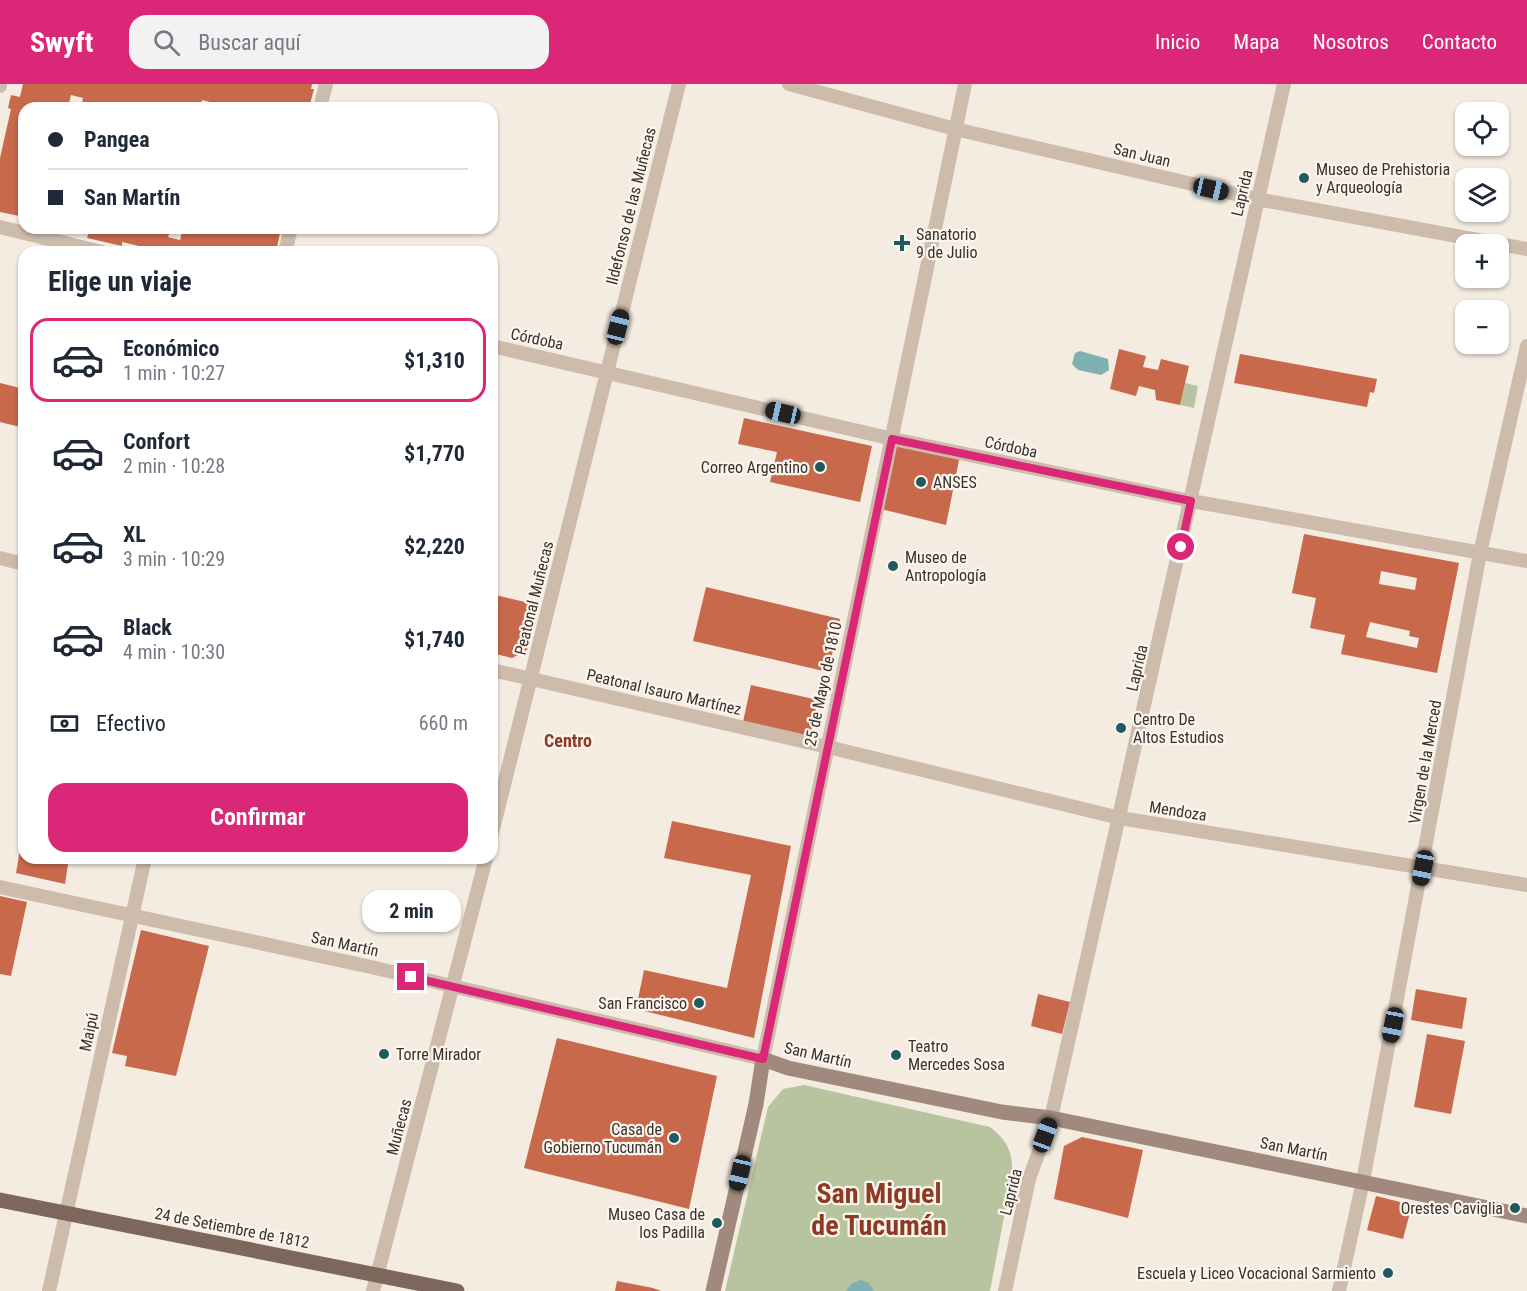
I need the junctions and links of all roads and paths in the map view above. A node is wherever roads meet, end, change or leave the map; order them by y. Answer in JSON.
{"nodes":[{"id":1,"x":326,"y":84,"type":"edge"},
{"id":2,"x":679,"y":84,"type":"edge"},
{"id":3,"x":789,"y":84,"type":"edge"},
{"id":4,"x":965,"y":84,"type":"edge"},
{"id":5,"x":1284,"y":84,"type":"edge"},
{"id":6,"x":322,"y":102,"type":"edge"},
{"id":7,"x":955,"y":129,"type":"junction"},
{"id":8,"x":1257,"y":199,"type":"junction"},
{"id":9,"x":0,"y":227,"type":"edge"},
{"id":10,"x":18,"y":231,"type":"edge"},
{"id":11,"x":29,"y":234,"type":"edge"},
{"id":12,"x":78,"y":246,"type":"edge"},
{"id":13,"x":1527,"y":249,"type":"edge"},
{"id":14,"x":1527,"y":346,"type":"edge"},
{"id":15,"x":498,"y":347,"type":"edge"},
{"id":16,"x":607,"y":371,"type":"junction"},
{"id":17,"x":892,"y":439,"type":"junction"},
{"id":18,"x":1191,"y":501,"type":"junction"},
{"id":19,"x":1480,"y":553,"type":"junction"},
{"id":20,"x":0,"y":558,"type":"edge"},
{"id":21,"x":1527,"y":561,"type":"edge"},
{"id":22,"x":18,"y":562,"type":"edge"},
{"id":23,"x":498,"y":671,"type":"edge"},
{"id":24,"x":531,"y":679,"type":"junction"},
{"id":25,"x":828,"y":747,"type":"junction"},
{"id":26,"x":498,"y":809,"type":"edge"},
{"id":27,"x":1120,"y":818,"type":"junction"},
{"id":28,"x":144,"y":864,"type":"edge"},
{"id":29,"x":484,"y":864,"type":"edge"},
{"id":30,"x":1423,"y":868,"type":"junction"},
{"id":31,"x":1527,"y":885,"type":"edge"},
{"id":32,"x":0,"y":887,"type":"edge"},
{"id":33,"x":131,"y":916,"type":"junction"},
{"id":34,"x":452,"y":988,"type":"junction"},
{"id":35,"x":763,"y":1059,"type":"junction"},
{"id":36,"x":1051,"y":1118,"type":"junction"},
{"id":37,"x":1364,"y":1181,"type":"junction"},
{"id":38,"x":0,"y":1200,"type":"edge"},
{"id":39,"x":67,"y":1214,"type":"junction"},
{"id":40,"x":1527,"y":1216,"type":"edge"},
{"id":41,"x":377,"y":1274,"type":"junction"},
{"id":42,"x":49,"y":1291,"type":"edge"},
{"id":43,"x":373,"y":1291,"type":"edge"},
{"id":44,"x":457,"y":1291,"type":"edge"},
{"id":45,"x":713,"y":1291,"type":"edge"},
{"id":46,"x":1005,"y":1291,"type":"edge"},
{"id":47,"x":1340,"y":1291,"type":"edge"}],
"edges":[{"from":1,"to":6,"type":"street"},
{"from":2,"to":16,"type":"street","name":"Ildefonso de las Muñecas"},
{"from":3,"to":7,"type":"street","name":"San Juan"},
{"from":4,"to":7,"type":"street","name":"25 de Mayo de 1810"},
{"from":5,"to":8,"type":"street","name":"Laprida"},
{"from":7,"to":8,"type":"street","name":"San Juan"},
{"from":7,"to":17,"type":"street","name":"25 de Mayo de 1810"},
{"from":8,"to":13,"type":"street","name":"San Juan"},
{"from":8,"to":18,"type":"street","name":"Laprida"},
{"from":9,"to":10,"type":"street"},
{"from":11,"to":12,"type":"street"},
{"from":14,"to":19,"type":"street","name":"Virgen de la Merced"},
{"from":15,"to":16,"type":"street","name":"Córdoba"},
{"from":16,"to":17,"type":"street","name":"Córdoba"},
{"from":16,"to":24,"type":"street","name":"Peatonal Muñecas"},
{"from":17,"to":18,"type":"street","name":"Córdoba"},
{"from":17,"to":25,"type":"street","name":"25 de Mayo de 1810"},
{"from":18,"to":19,"type":"street","name":"Córdoba"},
{"from":18,"to":27,"type":"street","name":"Laprida"},
{"from":19,"to":21,"type":"street","name":"Córdoba"},
{"from":19,"to":30,"type":"street","name":"Virgen de la Merced"},
{"from":20,"to":22,"type":"street"},
{"from":23,"to":24,"type":"street","name":"Peatonal Isauro Martínez"},
{"from":24,"to":25,"type":"street","name":"Peatonal Isauro Martínez"},
{"from":24,"to":26,"type":"street","name":"Peatonal Muñecas"},
{"from":25,"to":27,"type":"street","name":"Mendoza"},
{"from":25,"to":35,"type":"street","name":"25 de Mayo de 1810"},
{"from":27,"to":30,"type":"street","name":"Mendoza"},
{"from":27,"to":36,"type":"street","name":"Laprida"},
{"from":28,"to":33,"type":"street","name":"Maipú"},
{"from":29,"to":34,"type":"street"},
{"from":30,"to":31,"type":"street","name":"Mendoza"},
{"from":30,"to":37,"type":"street","name":"Virgen de la Merced"},
{"from":32,"to":33,"type":"street","name":"San Martín"},
{"from":33,"to":34,"type":"street","name":"San Martín"},
{"from":33,"to":39,"type":"street","name":"Maipú"},
{"from":34,"to":35,"type":"street","name":"San Martín"},
{"from":34,"to":41,"type":"street","name":"Muñecas"},
{"from":35,"to":36,"type":"main road","name":"San Martín"},
{"from":35,"to":45,"type":"main road","name":"25 de Mayo de 1810"},
{"from":36,"to":37,"type":"main road","name":"San Martín"},
{"from":36,"to":46,"type":"street","name":"Laprida"},
{"from":37,"to":40,"type":"main road","name":"San Martín"},
{"from":37,"to":47,"type":"street","name":"Virgen de la Merced"},
{"from":38,"to":39,"type":"main road","name":"24 de Setiembre de 1812"},
{"from":39,"to":41,"type":"main road","name":"24 de Setiembre de 1812"},
{"from":39,"to":42,"type":"street","name":"Maipú"},
{"from":41,"to":43,"type":"street","name":"Muñecas"},
{"from":41,"to":44,"type":"main road","name":"24 de Setiembre de 1812"}]}
